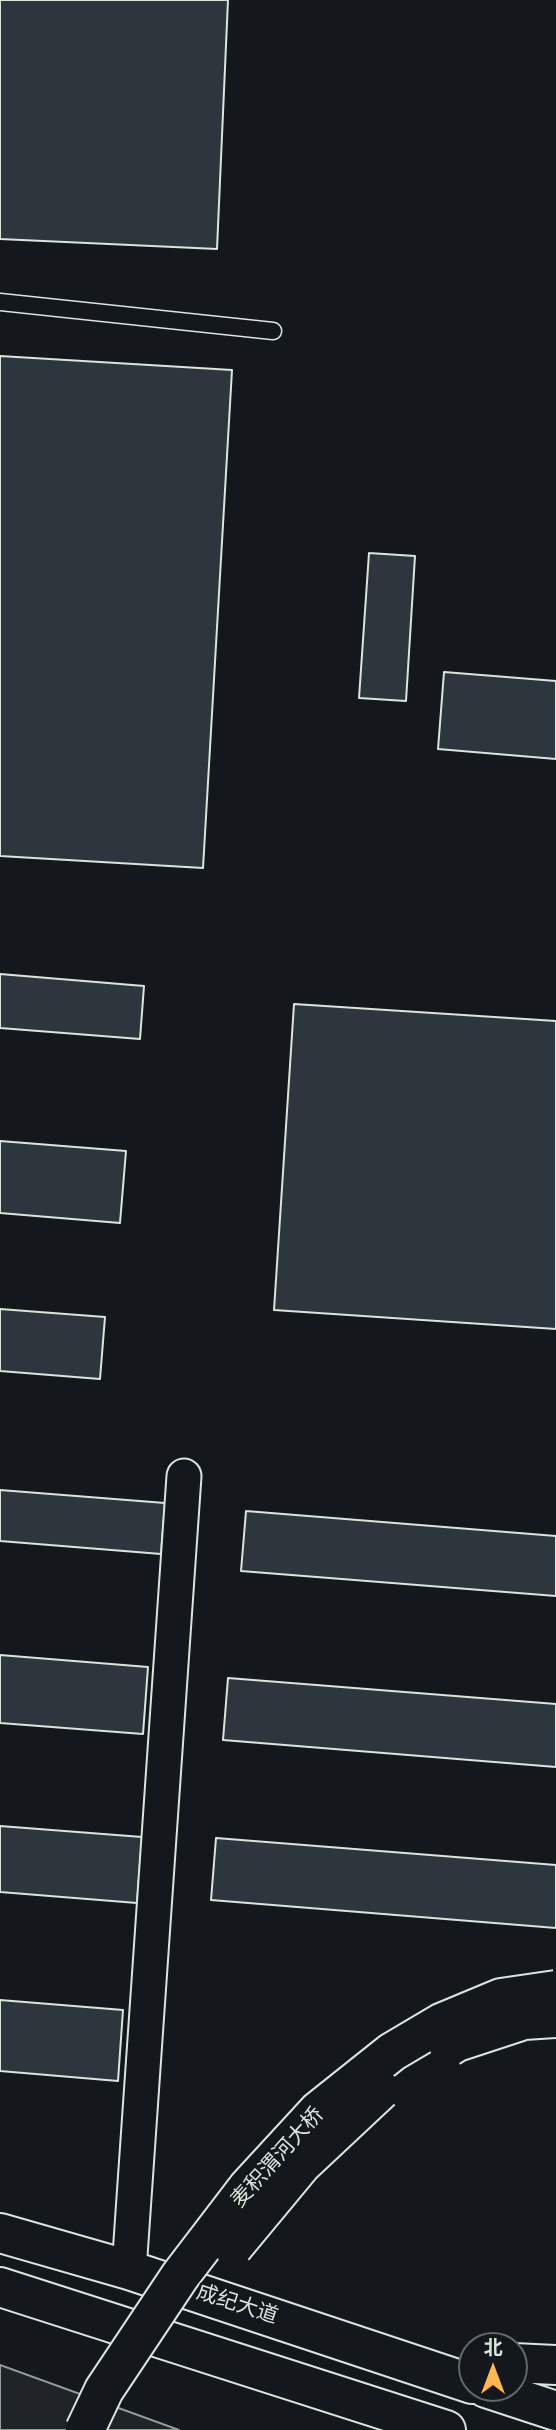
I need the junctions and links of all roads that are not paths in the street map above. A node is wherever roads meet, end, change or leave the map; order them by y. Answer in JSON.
{"nodes":[{"id":1,"x":0,"y":302,"type":"edge"},
{"id":2,"x":273,"y":331,"type":"dead end"},
{"id":3,"x":184,"y":1476,"type":"dead end"},
{"id":4,"x":556,"y":1990,"type":"edge"},
{"id":5,"x":556,"y":2018,"type":"edge"},
{"id":6,"x":0,"y":2233,"type":"edge"},
{"id":7,"x":129,"y":2270,"type":"junction"},
{"id":8,"x":0,"y":2287,"type":"edge"},
{"id":9,"x":355,"y":2345,"type":"junction"},
{"id":10,"x":458,"y":2356,"type":"edge"},
{"id":11,"x":528,"y":2364,"type":"edge"},
{"id":12,"x":556,"y":2365,"type":"edge"},
{"id":13,"x":458,"y":2379,"type":"edge"},
{"id":14,"x":528,"y":2402,"type":"edge"},
{"id":15,"x":556,"y":2411,"type":"edge"},
{"id":16,"x":85,"y":2430,"type":"edge"},
{"id":17,"x":113,"y":2430,"type":"edge"},
{"id":18,"x":446,"y":2430,"type":"edge"}],
"edges":[{"from":1,"to":2,"type":"lane"},
{"from":3,"to":7,"type":"street"},
{"from":4,"to":16,"type":"main road","name":"麦积渭河大桥","bridge":true},
{"from":5,"to":17,"type":"main road","name":"麦积渭河大桥","bridge":true},
{"from":6,"to":7,"type":"main road","name":"成纪大道"},
{"from":7,"to":9,"type":"main road","name":"成纪大道"},
{"from":8,"to":18,"type":"main road"},
{"from":9,"to":10,"type":"main road"},
{"from":9,"to":13,"type":"main road","name":"成纪大道"},
{"from":11,"to":12,"type":"main road"},
{"from":14,"to":15,"type":"main road"}]}
